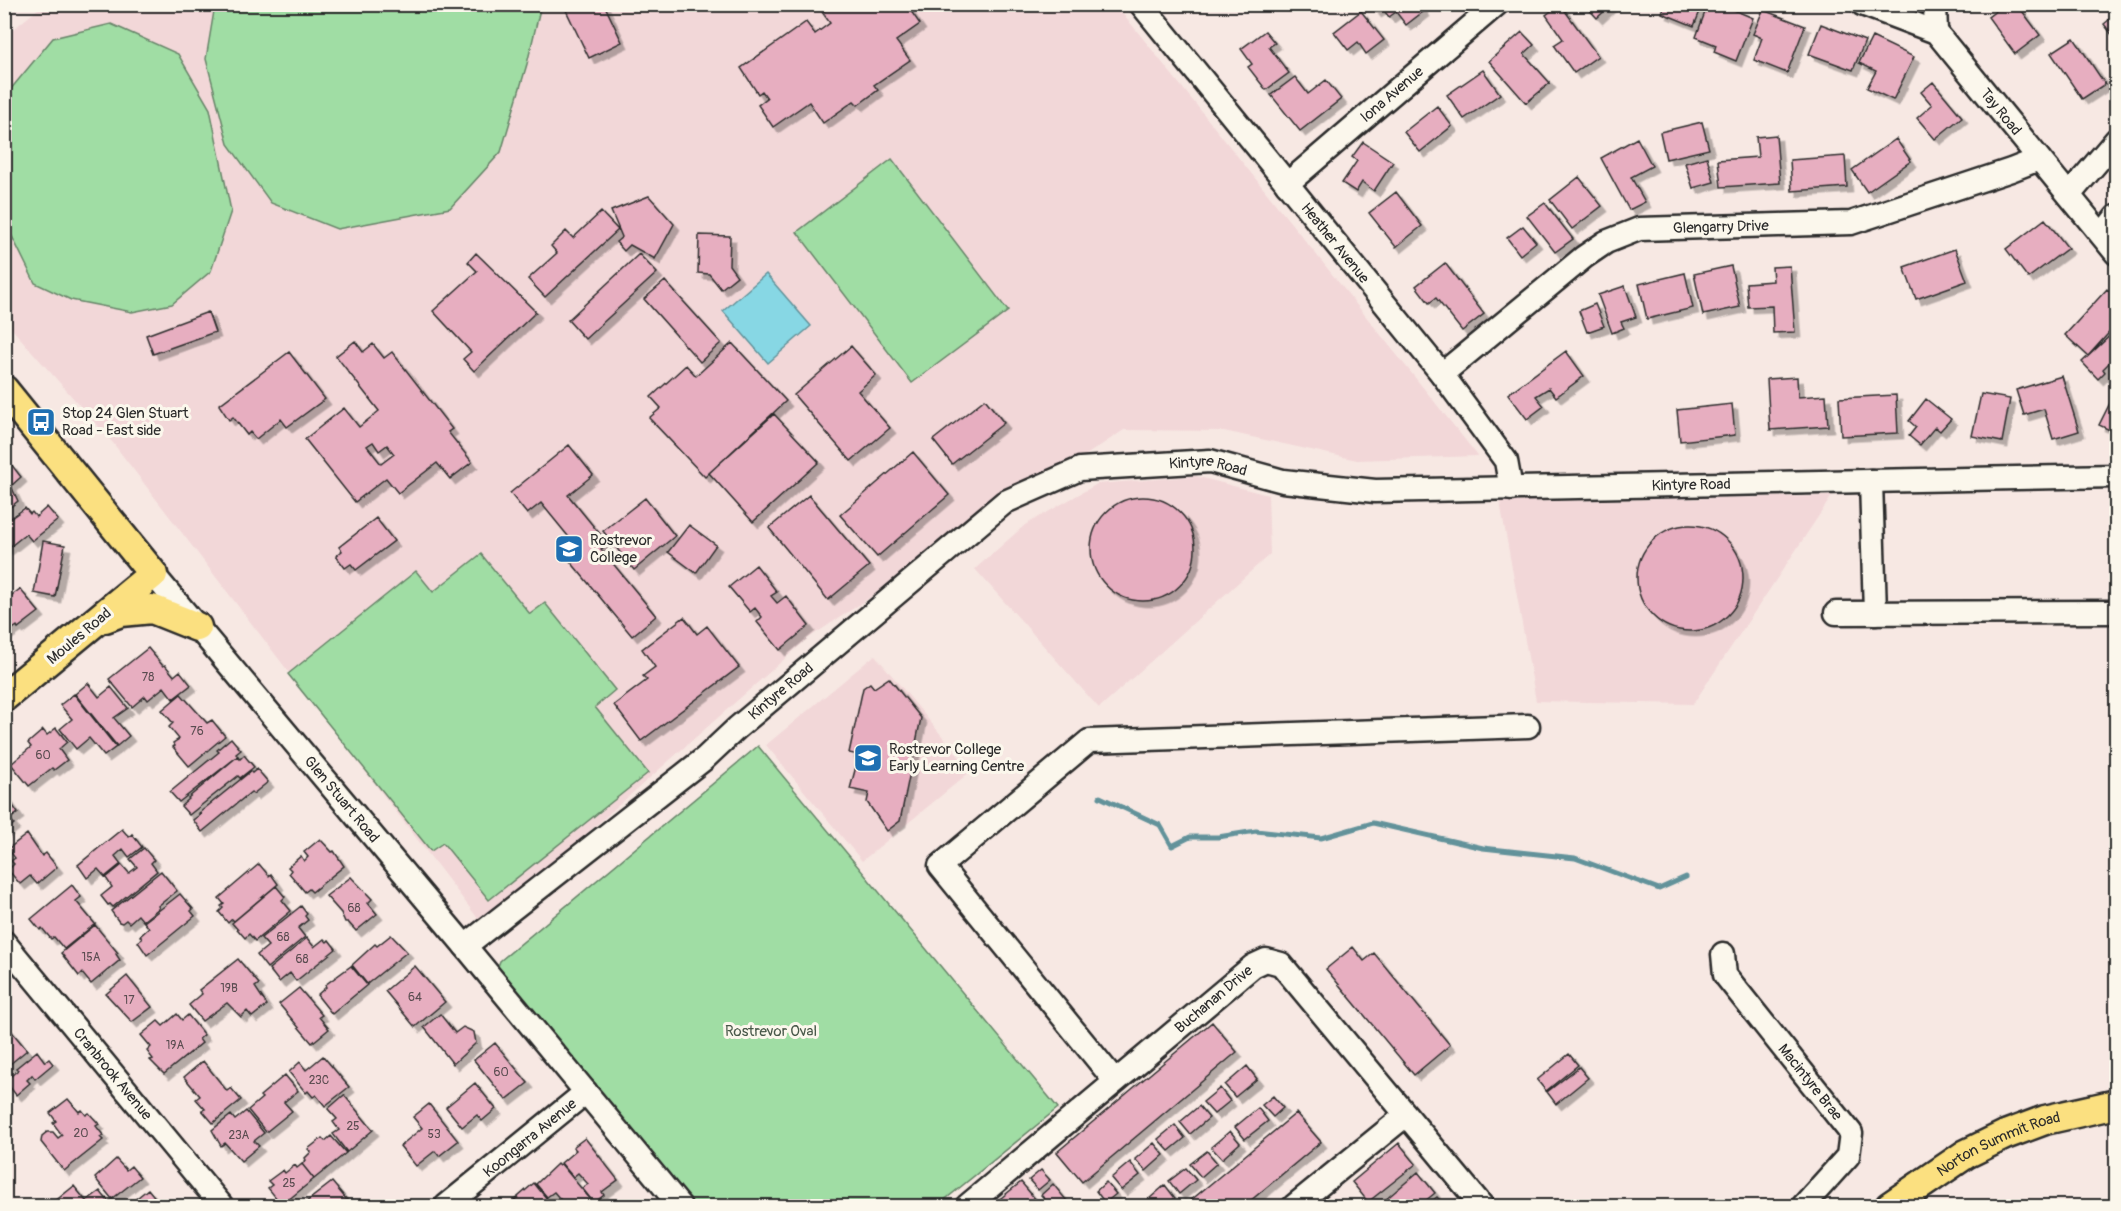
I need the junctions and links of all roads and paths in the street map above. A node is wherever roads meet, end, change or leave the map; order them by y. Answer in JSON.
{"nodes":[{"id":1,"x":1141,"y":4,"type":"edge"},
{"id":2,"x":1497,"y":4,"type":"edge"},
{"id":3,"x":1862,"y":4,"type":"edge"},
{"id":4,"x":1935,"y":4,"type":"edge"},
{"id":5,"x":1936,"y":32,"type":"junction"},
{"id":6,"x":2116,"y":140,"type":"edge"},
{"id":7,"x":2039,"y":159,"type":"junction"},
{"id":8,"x":1287,"y":184,"type":"junction"},
{"id":9,"x":2069,"y":195,"type":"junction"},
{"id":10,"x":2116,"y":217,"type":"edge"},
{"id":11,"x":2102,"y":235,"type":"junction"},
{"id":12,"x":2116,"y":253,"type":"edge"},
{"id":13,"x":1442,"y":374,"type":"junction"},
{"id":14,"x":4,"y":390,"type":"edge"},
{"id":15,"x":2116,"y":476,"type":"edge"},
{"id":16,"x":1871,"y":481,"type":"junction"},
{"id":17,"x":1511,"y":489,"type":"junction"},
{"id":18,"x":153,"y":574,"type":"junction"},
{"id":19,"x":2116,"y":612,"type":"edge"},
{"id":20,"x":1836,"y":613,"type":"dead end"},
{"id":21,"x":1875,"y":613,"type":"junction"},
{"id":22,"x":97,"y":621,"type":"junction"},
{"id":23,"x":197,"y":627,"type":"junction"},
{"id":24,"x":4,"y":697,"type":"edge"},
{"id":25,"x":1528,"y":726,"type":"dead end"},
{"id":26,"x":4,"y":942,"type":"edge"},
{"id":27,"x":465,"y":946,"type":"junction"},
{"id":28,"x":1723,"y":954,"type":"dead end"},
{"id":29,"x":1115,"y":1081,"type":"junction"},
{"id":30,"x":586,"y":1092,"type":"junction"},
{"id":31,"x":2116,"y":1104,"type":"edge"},
{"id":32,"x":1406,"y":1115,"type":"junction"},
{"id":33,"x":222,"y":1206,"type":"edge"},
{"id":34,"x":446,"y":1206,"type":"edge"},
{"id":35,"x":680,"y":1206,"type":"edge"},
{"id":36,"x":967,"y":1206,"type":"edge"},
{"id":37,"x":1294,"y":1206,"type":"edge"},
{"id":38,"x":1482,"y":1206,"type":"edge"},
{"id":39,"x":1803,"y":1206,"type":"edge"},
{"id":40,"x":1890,"y":1206,"type":"edge"}],
"edges":[{"from":1,"to":8,"type":"street","name":"Heather Avenue"},
{"from":2,"to":8,"type":"street","name":"Iona Avenue"},
{"from":3,"to":5,"type":"street"},
{"from":4,"to":5,"type":"street"},
{"from":5,"to":7,"type":"street","name":"Tay Road"},
{"from":6,"to":9,"type":"street"},
{"from":7,"to":9,"type":"street","name":"Tay Road"},
{"from":7,"to":13,"type":"street","name":"Glengarry Drive"},
{"from":8,"to":13,"type":"street","name":"Heather Avenue"},
{"from":9,"to":11,"type":"street","name":"Tay Road"},
{"from":10,"to":11,"type":"street"},
{"from":11,"to":12,"type":"street","name":"Tay Road"},
{"from":13,"to":17,"type":"street","name":"Heather Avenue"},
{"from":14,"to":18,"type":"main road","name":"Glen Stuart Road"},
{"from":15,"to":16,"type":"street","name":"Kintyre Road"},
{"from":16,"to":17,"type":"street","name":"Kintyre Road"},
{"from":16,"to":21,"type":"street"},
{"from":17,"to":27,"type":"street","name":"Kintyre Road"},
{"from":18,"to":22,"type":"main road","name":"Moules Road"},
{"from":18,"to":23,"type":"street","name":"Glen Stuart Road"},
{"from":19,"to":21,"type":"street"},
{"from":20,"to":21,"type":"street"},
{"from":22,"to":23,"type":"main road"},
{"from":22,"to":24,"type":"main road","name":"Moules Road"},
{"from":23,"to":27,"type":"street","name":"Glen Stuart Road"},
{"from":25,"to":29,"type":"street"},
{"from":26,"to":33,"type":"street","name":"Cranbrook Avenue"},
{"from":27,"to":30,"type":"street","name":"Glen Stuart Road"},
{"from":28,"to":39,"type":"street","name":"Macintyre Brae"},
{"from":29,"to":32,"type":"street","name":"Buchanan Drive"},
{"from":29,"to":36,"type":"street","name":"Buchanan Drive"},
{"from":30,"to":34,"type":"street","name":"Koongarra Avenue"},
{"from":30,"to":35,"type":"street","name":"Glen Stuart Road"},
{"from":31,"to":40,"type":"main road","name":"Norton Summit Road"},
{"from":32,"to":37,"type":"street"},
{"from":32,"to":38,"type":"street","name":"Buchanan Drive"}]}
